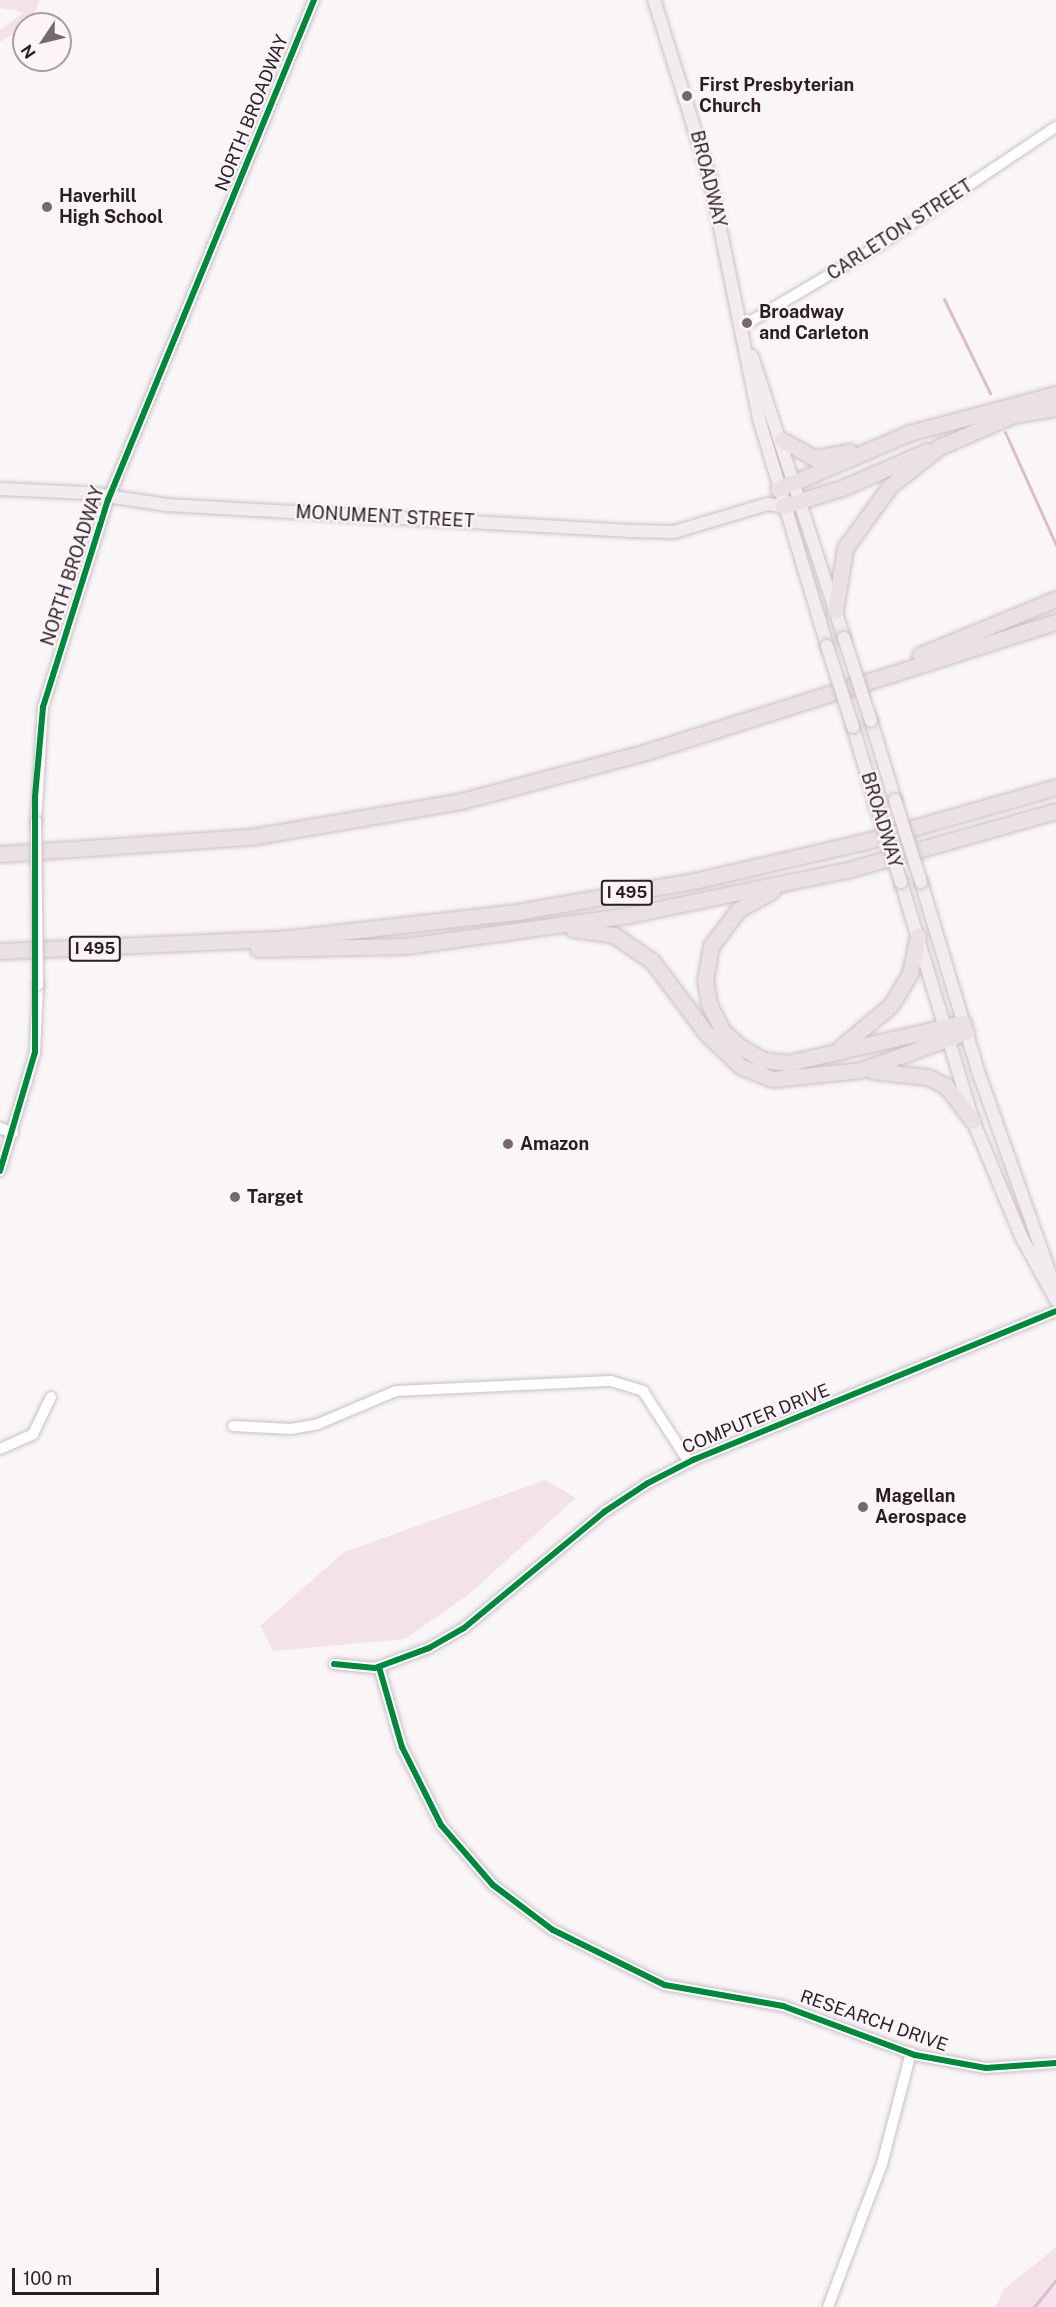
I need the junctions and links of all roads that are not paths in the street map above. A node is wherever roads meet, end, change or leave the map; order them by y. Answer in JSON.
{"nodes":[{"id":1,"x":314,"y":0,"type":"edge"},
{"id":2,"x":654,"y":0,"type":"edge"},
{"id":3,"x":1056,"y":127,"type":"edge"},
{"id":4,"x":741,"y":327,"type":"junction"},
{"id":5,"x":1056,"y":394,"type":"edge"},
{"id":6,"x":1056,"y":408,"type":"edge"},
{"id":7,"x":782,"y":440,"type":"junction"},
{"id":8,"x":939,"y":447,"type":"junction"},
{"id":9,"x":864,"y":450,"type":"junction"},
{"id":10,"x":795,"y":485,"type":"junction"},
{"id":11,"x":0,"y":489,"type":"edge"},
{"id":12,"x":778,"y":489,"type":"junction"},
{"id":13,"x":108,"y":500,"type":"junction"},
{"id":14,"x":799,"y":500,"type":"junction"},
{"id":15,"x":775,"y":505,"type":"junction"},
{"id":16,"x":1056,"y":599,"type":"edge"},
{"id":17,"x":835,"y":611,"type":"junction"},
{"id":18,"x":1056,"y":622,"type":"edge"},
{"id":19,"x":847,"y":687,"type":"junction"},
{"id":20,"x":1056,"y":787,"type":"edge"},
{"id":21,"x":1056,"y":811,"type":"edge"},
{"id":22,"x":0,"y":854,"type":"edge"},
{"id":23,"x":785,"y":885,"type":"junction"},
{"id":24,"x":558,"y":927,"type":"junction"},
{"id":25,"x":918,"y":936,"type":"junction"},
{"id":26,"x":189,"y":945,"type":"junction"},
{"id":27,"x":0,"y":951,"type":"edge"},
{"id":28,"x":965,"y":1027,"type":"junction"},
{"id":29,"x":946,"y":1034,"type":"junction"},
{"id":30,"x":830,"y":1055,"type":"junction"},
{"id":31,"x":861,"y":1070,"type":"junction"},
{"id":32,"x":973,"y":1121,"type":"junction"},
{"id":33,"x":0,"y":1128,"type":"edge"},
{"id":34,"x":13,"y":1133,"type":"junction"},
{"id":35,"x":0,"y":1172,"type":"edge"},
{"id":36,"x":1056,"y":1291,"type":"edge"},
{"id":37,"x":1056,"y":1299,"type":"edge"},
{"id":38,"x":1056,"y":1311,"type":"edge"},
{"id":39,"x":51,"y":1397,"type":"dead end"},
{"id":40,"x":233,"y":1426,"type":"dead end"},
{"id":41,"x":0,"y":1449,"type":"edge"},
{"id":42,"x":689,"y":1462,"type":"junction"},
{"id":43,"x":334,"y":1664,"type":"dead end"},
{"id":44,"x":379,"y":1667,"type":"junction"},
{"id":45,"x":911,"y":2053,"type":"junction"},
{"id":46,"x":1056,"y":2063,"type":"edge"},
{"id":47,"x":828,"y":2307,"type":"edge"}],
"edges":[{"from":1,"to":13,"type":"street","name":"NORTH BROADWAY"},
{"from":2,"to":4,"type":"main road","name":"BROADWAY"},
{"from":3,"to":4,"type":"street","name":"CARLETON STREET"},
{"from":4,"to":7,"type":"main road","name":"BROADWAY"},
{"from":4,"to":12,"type":"main road","name":"BROADWAY"},
{"from":5,"to":9,"type":"highway"},
{"from":6,"to":8,"type":"highway"},
{"from":7,"to":9,"type":"highway"},
{"from":7,"to":10,"type":"main road","name":"BROADWAY"},
{"from":8,"to":14,"type":"highway"},
{"from":8,"to":17,"type":"highway"},
{"from":9,"to":10,"type":"highway"},
{"from":10,"to":12,"type":"highway"},
{"from":10,"to":14,"type":"main road","name":"BROADWAY"},
{"from":11,"to":13,"type":"main road","name":"MONUMENT STREET"},
{"from":12,"to":15,"type":"main road","name":"BROADWAY"},
{"from":13,"to":15,"type":"main road","name":"MONUMENT STREET"},
{"from":13,"to":34,"type":"street","name":"NORTH BROADWAY","bridge":true},
{"from":14,"to":15,"type":"highway"},
{"from":14,"to":17,"type":"main road","name":"BROADWAY"},
{"from":15,"to":25,"type":"main road","name":"BROADWAY","bridge":true},
{"from":16,"to":19,"type":"highway"},
{"from":17,"to":28,"type":"main road","name":"BROADWAY","bridge":true},
{"from":18,"to":19,"type":"highway"},
{"from":19,"to":22,"type":"highway"},
{"from":20,"to":26,"type":"highway","number":"I 495"},
{"from":21,"to":23,"type":"highway"},
{"from":23,"to":24,"type":"highway"},
{"from":23,"to":30,"type":"highway"},
{"from":24,"to":26,"type":"highway"},
{"from":24,"to":31,"type":"highway"},
{"from":25,"to":29,"type":"main road","name":"BROADWAY"},
{"from":25,"to":30,"type":"highway"},
{"from":26,"to":27,"type":"highway","number":"I 495"},
{"from":28,"to":29,"type":"highway"},
{"from":28,"to":36,"type":"main road","name":"BROADWAY"},
{"from":29,"to":30,"type":"highway"},
{"from":29,"to":31,"type":"highway"},
{"from":29,"to":32,"type":"main road","name":"BROADWAY"},
{"from":31,"to":32,"type":"highway"},
{"from":32,"to":37,"type":"main road","name":"BROADWAY"},
{"from":33,"to":34,"type":"street"},
{"from":34,"to":35,"type":"street","name":"NORTH BROADWAY"},
{"from":38,"to":42,"type":"street","name":"COMPUTER DRIVE"},
{"from":39,"to":41,"type":"street"},
{"from":40,"to":42,"type":"street","name":"COMPUTER DRIVE"},
{"from":42,"to":44,"type":"street","name":"COMPUTER DRIVE"},
{"from":43,"to":44,"type":"street","name":"COMPUTER DRIVE"},
{"from":44,"to":45,"type":"street","name":"RESEARCH DRIVE"},
{"from":45,"to":46,"type":"street","name":"RESEARCH DRIVE"},
{"from":45,"to":47,"type":"street"}]}
